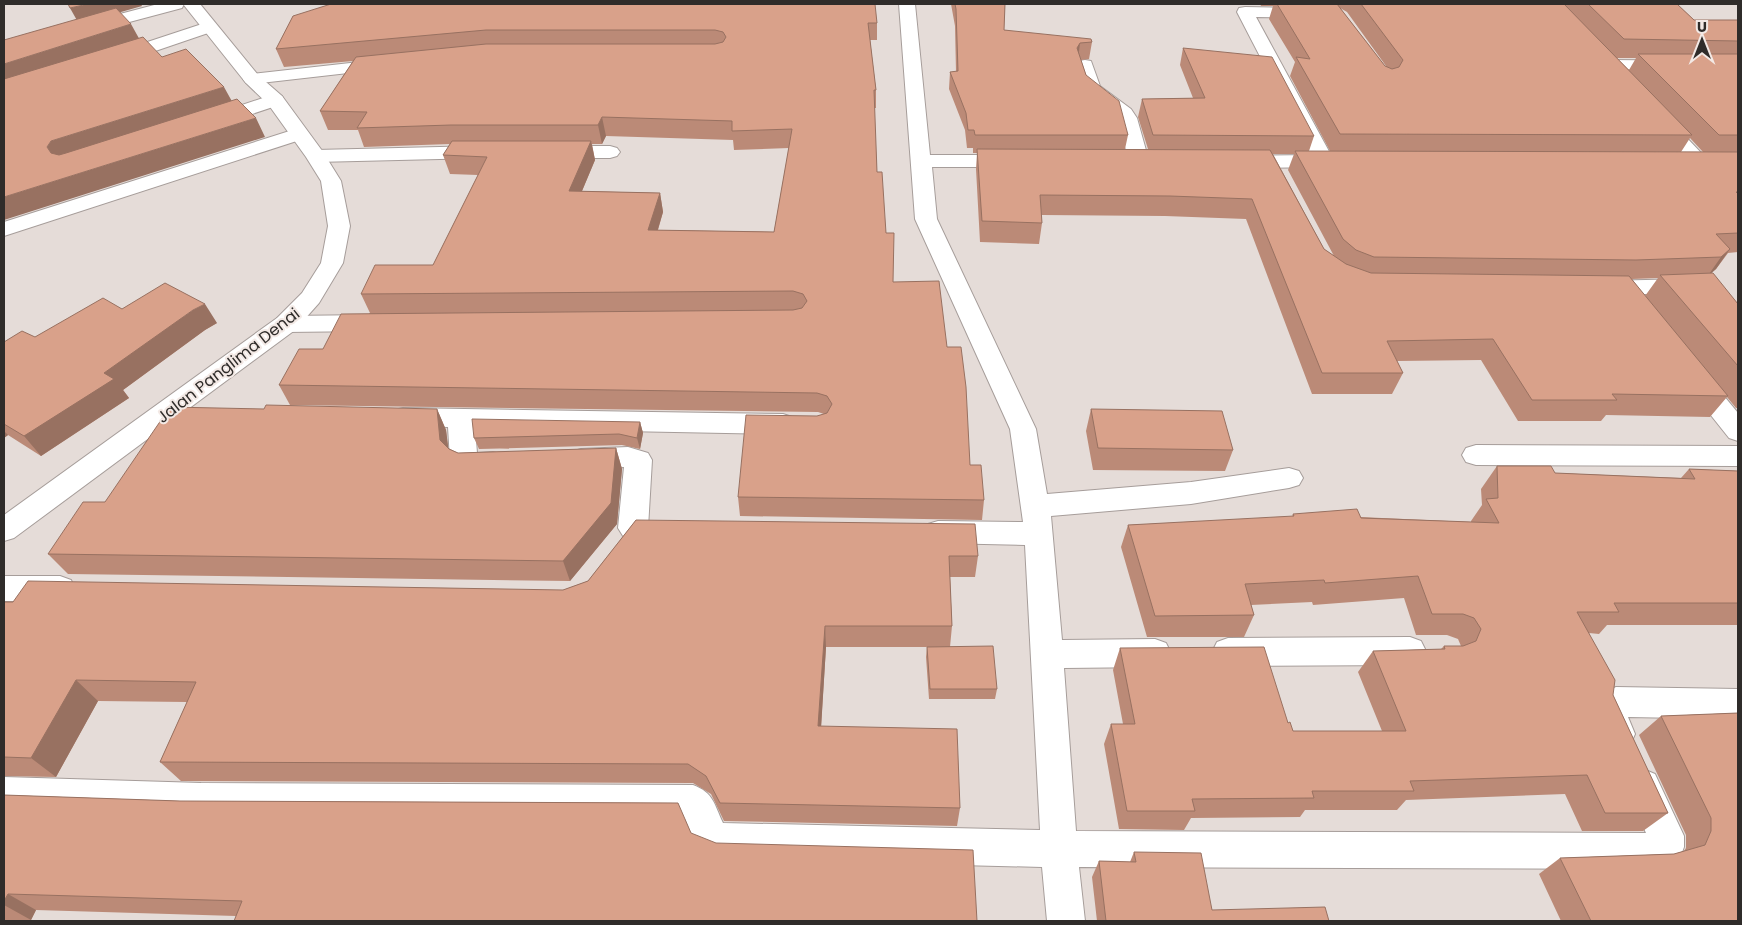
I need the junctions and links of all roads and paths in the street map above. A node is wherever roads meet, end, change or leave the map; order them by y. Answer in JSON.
{"nodes":[{"id":1,"x":176,"y":4,"type":"edge"},
{"id":2,"x":190,"y":4,"type":"edge"},
{"id":3,"x":907,"y":4,"type":"edge"},
{"id":4,"x":1243,"y":8,"type":"edge"},
{"id":5,"x":1328,"y":14,"type":"edge"},
{"id":6,"x":208,"y":27,"type":"junction"},
{"id":7,"x":71,"y":32,"type":"edge"},
{"id":8,"x":1594,"y":51,"type":"edge"},
{"id":9,"x":403,"y":62,"type":"edge"},
{"id":10,"x":99,"y":64,"type":"edge"},
{"id":11,"x":1086,"y":65,"type":"dead end"},
{"id":12,"x":1608,"y":65,"type":"junction"},
{"id":13,"x":1738,"y":66,"type":"edge"},
{"id":14,"x":252,"y":79,"type":"junction"},
{"id":15,"x":1627,"y":86,"type":"edge"},
{"id":16,"x":276,"y":100,"type":"junction"},
{"id":17,"x":1647,"y":107,"type":"edge"},
{"id":18,"x":194,"y":127,"type":"edge"},
{"id":19,"x":299,"y":134,"type":"junction"},
{"id":20,"x":499,"y":152,"type":"edge"},
{"id":21,"x":534,"y":152,"type":"edge"},
{"id":22,"x":610,"y":152,"type":"dead end"},
{"id":23,"x":316,"y":156,"type":"junction"},
{"id":24,"x":920,"y":161,"type":"junction"},
{"id":25,"x":1030,"y":161,"type":"edge"},
{"id":26,"x":1138,"y":161,"type":"edge"},
{"id":27,"x":1225,"y":162,"type":"edge"},
{"id":28,"x":1669,"y":162,"type":"edge"},
{"id":29,"x":4,"y":229,"type":"edge"},
{"id":30,"x":1710,"y":285,"type":"edge"},
{"id":31,"x":1584,"y":288,"type":"edge"},
{"id":32,"x":1623,"y":288,"type":"junction"},
{"id":33,"x":1641,"y":311,"type":"edge"},
{"id":34,"x":395,"y":323,"type":"edge"},
{"id":35,"x":286,"y":324,"type":"junction"},
{"id":36,"x":1684,"y":363,"type":"edge"},
{"id":37,"x":174,"y":407,"type":"junction"},
{"id":38,"x":211,"y":411,"type":"edge"},
{"id":39,"x":383,"y":417,"type":"edge"},
{"id":40,"x":461,"y":418,"type":"junction"},
{"id":41,"x":808,"y":424,"type":"edge"},
{"id":42,"x":1738,"y":431,"type":"edge"},
{"id":43,"x":1476,"y":455,"type":"dead end"},
{"id":44,"x":1738,"y":456,"type":"edge"},
{"id":45,"x":554,"y":460,"type":"edge"},
{"id":46,"x":514,"y":461,"type":"edge"},
{"id":47,"x":1289,"y":478,"type":"dead end"},
{"id":48,"x":1036,"y":506,"type":"junction"},
{"id":49,"x":633,"y":528,"type":"junction"},
{"id":50,"x":663,"y":528,"type":"edge"},
{"id":51,"x":4,"y":530,"type":"edge"},
{"id":52,"x":910,"y":532,"type":"edge"},
{"id":53,"x":1039,"y":534,"type":"junction"},
{"id":54,"x":615,"y":552,"type":"edge"},
{"id":55,"x":4,"y":588,"type":"edge"},
{"id":56,"x":83,"y":589,"type":"edge"},
{"id":57,"x":1436,"y":651,"type":"edge"},
{"id":58,"x":1046,"y":654,"type":"junction"},
{"id":59,"x":1738,"y":704,"type":"edge"},
{"id":60,"x":4,"y":794,"type":"edge"},
{"id":61,"x":1059,"y":849,"type":"junction"},
{"id":62,"x":1066,"y":921,"type":"edge"}],
"edges":[{"from":1,"to":7,"type":"street"},
{"from":2,"to":6,"type":"street","name":"Jalan Panglima Denai"},
{"from":3,"to":24,"type":"street"},
{"from":4,"to":5,"type":"street"},
{"from":4,"to":27,"type":"street"},
{"from":6,"to":10,"type":"street"},
{"from":6,"to":14,"type":"street","name":"Jalan Panglima Denai"},
{"from":8,"to":12,"type":"street"},
{"from":9,"to":14,"type":"street"},
{"from":11,"to":26,"type":"street"},
{"from":12,"to":13,"type":"street"},
{"from":12,"to":15,"type":"street"},
{"from":14,"to":16,"type":"street","name":"Jalan Panglima Denai"},
{"from":16,"to":18,"type":"street"},
{"from":16,"to":19,"type":"street","name":"Jalan Panglima Denai"},
{"from":17,"to":28,"type":"street"},
{"from":19,"to":23,"type":"street","name":"Jalan Panglima Denai"},
{"from":19,"to":29,"type":"street"},
{"from":20,"to":23,"type":"street"},
{"from":21,"to":22,"type":"street"},
{"from":23,"to":35,"type":"street","name":"Jalan Panglima Denai"},
{"from":24,"to":25,"type":"street"},
{"from":24,"to":48,"type":"street"},
{"from":30,"to":32,"type":"street"},
{"from":31,"to":32,"type":"street"},
{"from":32,"to":33,"type":"street"},
{"from":34,"to":35,"type":"street"},
{"from":35,"to":37,"type":"street","name":"Jalan Panglima Denai"},
{"from":36,"to":42,"type":"street"},
{"from":37,"to":38,"type":"street"},
{"from":37,"to":51,"type":"street","name":"Jalan Panglima Denai"},
{"from":39,"to":40,"type":"street"},
{"from":40,"to":41,"type":"street"},
{"from":40,"to":46,"type":"street"},
{"from":43,"to":44,"type":"street"},
{"from":45,"to":49,"type":"street"},
{"from":47,"to":48,"type":"street"},
{"from":48,"to":53,"type":"street"},
{"from":49,"to":50,"type":"street"},
{"from":49,"to":54,"type":"street"},
{"from":52,"to":53,"type":"street"},
{"from":53,"to":58,"type":"street"},
{"from":55,"to":56,"type":"street"},
{"from":57,"to":58,"type":"street"},
{"from":58,"to":61,"type":"street"},
{"from":59,"to":61,"type":"street"},
{"from":60,"to":61,"type":"street"},
{"from":61,"to":62,"type":"street"}]}
